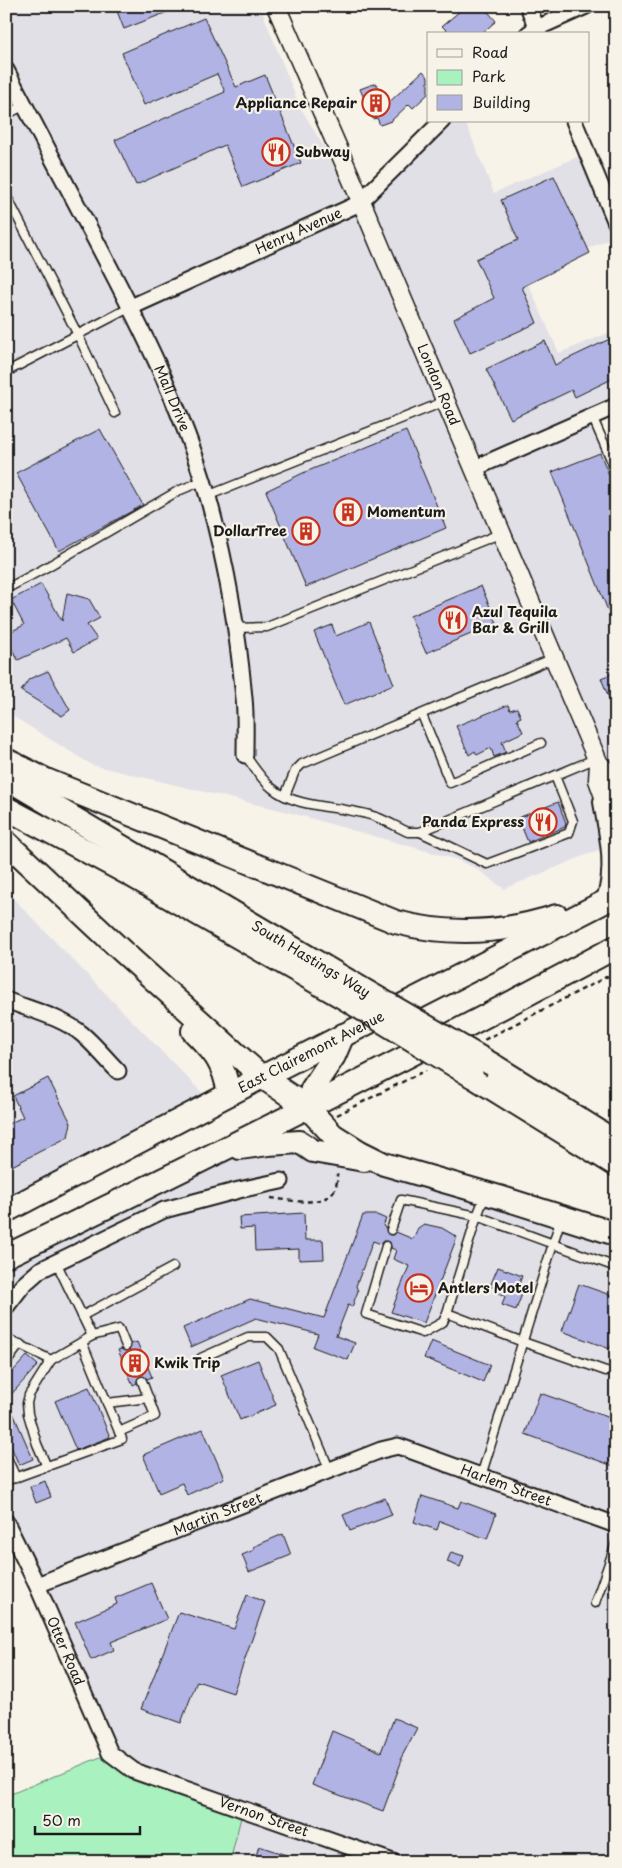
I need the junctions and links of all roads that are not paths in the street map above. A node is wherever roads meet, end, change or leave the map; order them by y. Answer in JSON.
{"nodes":[{"id":1,"x":276,"y":6,"type":"edge"},
{"id":2,"x":528,"y":6,"type":"edge"},
{"id":3,"x":586,"y":6,"type":"edge"},
{"id":4,"x":535,"y":32,"type":"edge"},
{"id":5,"x":6,"y":70,"type":"edge"},
{"id":6,"x":25,"y":106,"type":"junction"},
{"id":7,"x":6,"y":115,"type":"edge"},
{"id":8,"x":441,"y":122,"type":"edge"},
{"id":9,"x":574,"y":122,"type":"edge"},
{"id":10,"x":6,"y":195,"type":"edge"},
{"id":11,"x":361,"y":201,"type":"junction"},
{"id":12,"x":616,"y":223,"type":"edge"},
{"id":13,"x":131,"y":307,"type":"junction"},
{"id":14,"x":78,"y":335,"type":"junction"},
{"id":15,"x":6,"y":372,"type":"edge"},
{"id":16,"x":446,"y":401,"type":"junction"},
{"id":17,"x":616,"y":406,"type":"edge"},
{"id":18,"x":115,"y":413,"type":"dead end"},
{"id":19,"x":592,"y":416,"type":"junction"},
{"id":20,"x":474,"y":468,"type":"junction"},
{"id":21,"x":616,"y":471,"type":"edge"},
{"id":22,"x":202,"y":482,"type":"junction"},
{"id":23,"x":207,"y":496,"type":"junction"},
{"id":24,"x":502,"y":533,"type":"junction"},
{"id":25,"x":7,"y":585,"type":"edge"},
{"id":26,"x":236,"y":628,"type":"junction"},
{"id":27,"x":554,"y":658,"type":"junction"},
{"id":28,"x":422,"y":715,"type":"junction"},
{"id":29,"x":541,"y":743,"type":"dead end"},
{"id":30,"x":245,"y":755,"type":"joint"},
{"id":31,"x":6,"y":760,"type":"edge"},
{"id":32,"x":598,"y":761,"type":"junction"},
{"id":33,"x":555,"y":776,"type":"junction"},
{"id":34,"x":6,"y":778,"type":"edge"},
{"id":35,"x":616,"y":779,"type":"edge"},
{"id":36,"x":285,"y":796,"type":"junction"},
{"id":37,"x":605,"y":802,"type":"junction"},
{"id":38,"x":6,"y":808,"type":"edge"},
{"id":39,"x":616,"y":827,"type":"edge"},
{"id":40,"x":420,"y":832,"type":"junction"},
{"id":41,"x":6,"y":842,"type":"edge"},
{"id":42,"x":612,"y":898,"type":"edge"},
{"id":43,"x":616,"y":947,"type":"edge"},
{"id":44,"x":121,"y":950,"type":"junction"},
{"id":45,"x":353,"y":994,"type":"junction"},
{"id":46,"x":6,"y":1000,"type":"edge"},
{"id":47,"x":343,"y":1035,"type":"junction"},
{"id":48,"x":118,"y":1072,"type":"dead end"},
{"id":49,"x":262,"y":1077,"type":"junction"},
{"id":50,"x":229,"y":1094,"type":"junction"},
{"id":51,"x":307,"y":1107,"type":"junction"},
{"id":52,"x":616,"y":1142,"type":"edge"},
{"id":53,"x":217,"y":1153,"type":"junction"},
{"id":54,"x":384,"y":1164,"type":"junction"},
{"id":55,"x":616,"y":1166,"type":"edge"},
{"id":56,"x":281,"y":1181,"type":"dead end"},
{"id":57,"x":486,"y":1193,"type":"junction"},
{"id":58,"x":6,"y":1211,"type":"edge"},
{"id":59,"x":476,"y":1216,"type":"junction"},
{"id":60,"x":562,"y":1216,"type":"junction"},
{"id":61,"x":391,"y":1230,"type":"dead end"},
{"id":62,"x":616,"y":1234,"type":"edge"},
{"id":63,"x":554,"y":1244,"type":"junction"},
{"id":64,"x":386,"y":1246,"type":"dead end"},
{"id":65,"x":6,"y":1256,"type":"edge"},
{"id":66,"x":56,"y":1262,"type":"junction"},
{"id":67,"x":173,"y":1267,"type":"dead end"},
{"id":68,"x":616,"y":1267,"type":"edge"},
{"id":69,"x":6,"y":1307,"type":"edge"},
{"id":70,"x":447,"y":1313,"type":"junction"},
{"id":71,"x":82,"y":1316,"type":"junction"},
{"id":72,"x":92,"y":1336,"type":"junction"},
{"id":73,"x":6,"y":1338,"type":"edge"},
{"id":74,"x":82,"y":1342,"type":"junction"},
{"id":75,"x":523,"y":1342,"type":"junction"},
{"id":76,"x":20,"y":1344,"type":"junction"},
{"id":77,"x":126,"y":1346,"type":"dead end"},
{"id":78,"x":201,"y":1358,"type":"dead end"},
{"id":79,"x":51,"y":1360,"type":"junction"},
{"id":80,"x":6,"y":1363,"type":"edge"},
{"id":81,"x":606,"y":1370,"type":"dead end"},
{"id":82,"x":142,"y":1381,"type":"dead end"},
{"id":83,"x":148,"y":1398,"type":"junction"},
{"id":84,"x":107,"y":1403,"type":"junction"},
{"id":85,"x":119,"y":1432,"type":"junction"},
{"id":86,"x":398,"y":1446,"type":"joint"},
{"id":87,"x":6,"y":1456,"type":"edge"},
{"id":88,"x":47,"y":1467,"type":"junction"},
{"id":89,"x":330,"y":1471,"type":"junction"},
{"id":90,"x":481,"y":1476,"type":"junction"},
{"id":91,"x":16,"y":1478,"type":"junction"},
{"id":92,"x":6,"y":1481,"type":"edge"},
{"id":93,"x":6,"y":1522,"type":"edge"},
{"id":94,"x":616,"y":1525,"type":"edge"},
{"id":95,"x":616,"y":1543,"type":"edge"},
{"id":96,"x":37,"y":1585,"type":"junction"},
{"id":97,"x":595,"y":1603,"type":"dead end"},
{"id":98,"x":134,"y":1771,"type":"joint"},
{"id":99,"x":393,"y":1862,"type":"edge"}],
"edges":[{"from":1,"to":11,"type":"street","name":"London Road"},
{"from":2,"to":4,"type":"street"},
{"from":3,"to":4,"type":"street"},
{"from":5,"to":6,"type":"street","name":"Mall Drive"},
{"from":6,"to":7,"type":"lane"},
{"from":6,"to":13,"type":"street","name":"Mall Drive"},
{"from":8,"to":11,"type":"street","name":"Henry Avenue"},
{"from":9,"to":12,"type":"street"},
{"from":10,"to":14,"type":"lane"},
{"from":11,"to":13,"type":"street","name":"Henry Avenue"},
{"from":11,"to":16,"type":"street","name":"London Road"},
{"from":13,"to":14,"type":"lane"},
{"from":13,"to":22,"type":"street","name":"Mall Drive"},
{"from":14,"to":15,"type":"lane"},
{"from":14,"to":18,"type":"lane"},
{"from":16,"to":20,"type":"street","name":"London Road"},
{"from":16,"to":23,"type":"lane"},
{"from":17,"to":19,"type":"street"},
{"from":19,"to":20,"type":"street"},
{"from":19,"to":21,"type":"lane"},
{"from":20,"to":24,"type":"street","name":"London Road"},
{"from":22,"to":23,"type":"street","name":"Mall Drive"},
{"from":22,"to":25,"type":"lane"},
{"from":23,"to":26,"type":"street","name":"Mall Drive"},
{"from":24,"to":26,"type":"lane"},
{"from":24,"to":27,"type":"street","name":"London Road"},
{"from":26,"to":30,"type":"street","name":"Mall Drive"},
{"from":27,"to":28,"type":"lane"},
{"from":27,"to":32,"type":"street","name":"London Road"},
{"from":28,"to":29,"type":"lane"},
{"from":28,"to":36,"type":"lane"},
{"from":30,"to":36,"type":"lane"},
{"from":31,"to":42,"type":"main road"},
{"from":32,"to":33,"type":"lane"},
{"from":32,"to":35,"type":"street","name":"London Road"},
{"from":32,"to":37,"type":"street","name":"London Road"},
{"from":33,"to":40,"type":"lane"},
{"from":33,"to":40,"type":"lane"},
{"from":34,"to":45,"type":"main road","name":"South Hastings Way"},
{"from":36,"to":40,"type":"lane"},
{"from":37,"to":39,"type":"street","name":"London Road"},
{"from":37,"to":42,"type":"main road"},
{"from":38,"to":45,"type":"main road","name":"South Hastings Way"},
{"from":41,"to":44,"type":"main road"},
{"from":42,"to":47,"type":"main road","name":"East Clairemont Avenue"},
{"from":43,"to":51,"type":"main road"},
{"from":44,"to":49,"type":"main road"},
{"from":44,"to":50,"type":"main road"},
{"from":45,"to":52,"type":"main road","name":"South Hastings Way","bridge":true},
{"from":45,"to":55,"type":"main road","name":"South Hastings Way","bridge":true},
{"from":46,"to":48,"type":"street"},
{"from":47,"to":49,"type":"main road","name":"East Clairemont Avenue"},
{"from":47,"to":51,"type":"main road"},
{"from":49,"to":50,"type":"main road","name":"East Clairemont Avenue"},
{"from":49,"to":51,"type":"main road"},
{"from":50,"to":58,"type":"main road","name":"East Clairemont Avenue"},
{"from":51,"to":53,"type":"main road"},
{"from":51,"to":54,"type":"main road"},
{"from":53,"to":54,"type":"main road"},
{"from":53,"to":65,"type":"main road"},
{"from":54,"to":57,"type":"main road"},
{"from":56,"to":66,"type":"street"},
{"from":57,"to":59,"type":"lane"},
{"from":57,"to":60,"type":"main road"},
{"from":59,"to":61,"type":"lane"},
{"from":59,"to":63,"type":"lane"},
{"from":59,"to":70,"type":"lane"},
{"from":60,"to":62,"type":"main road"},
{"from":60,"to":63,"type":"lane"},
{"from":63,"to":68,"type":"lane"},
{"from":63,"to":75,"type":"lane"},
{"from":64,"to":70,"type":"lane"},
{"from":66,"to":69,"type":"street"},
{"from":66,"to":71,"type":"lane"},
{"from":67,"to":71,"type":"lane"},
{"from":70,"to":75,"type":"lane"},
{"from":71,"to":72,"type":"lane"},
{"from":72,"to":74,"type":"lane"},
{"from":72,"to":77,"type":"lane"},
{"from":73,"to":76,"type":"lane"},
{"from":74,"to":79,"type":"lane"},
{"from":74,"to":84,"type":"lane"},
{"from":75,"to":81,"type":"lane"},
{"from":75,"to":90,"type":"lane"},
{"from":76,"to":79,"type":"lane"},
{"from":76,"to":80,"type":"lane"},
{"from":78,"to":89,"type":"lane"},
{"from":79,"to":88,"type":"lane"},
{"from":82,"to":83,"type":"lane"},
{"from":83,"to":84,"type":"lane"},
{"from":83,"to":85,"type":"lane"},
{"from":84,"to":85,"type":"lane"},
{"from":85,"to":88,"type":"lane"},
{"from":86,"to":89,"type":"street","name":"Martin Street"},
{"from":86,"to":90,"type":"street","name":"Harlem Street"},
{"from":87,"to":91,"type":"lane"},
{"from":88,"to":91,"type":"lane"},
{"from":89,"to":96,"type":"street","name":"Martin Street"},
{"from":90,"to":94,"type":"street","name":"Harlem Street"},
{"from":91,"to":92,"type":"lane"},
{"from":93,"to":96,"type":"street","name":"Otter Road"},
{"from":95,"to":97,"type":"lane"},
{"from":96,"to":98,"type":"street","name":"Otter Road"},
{"from":98,"to":99,"type":"street","name":"Vernon Street"}]}
